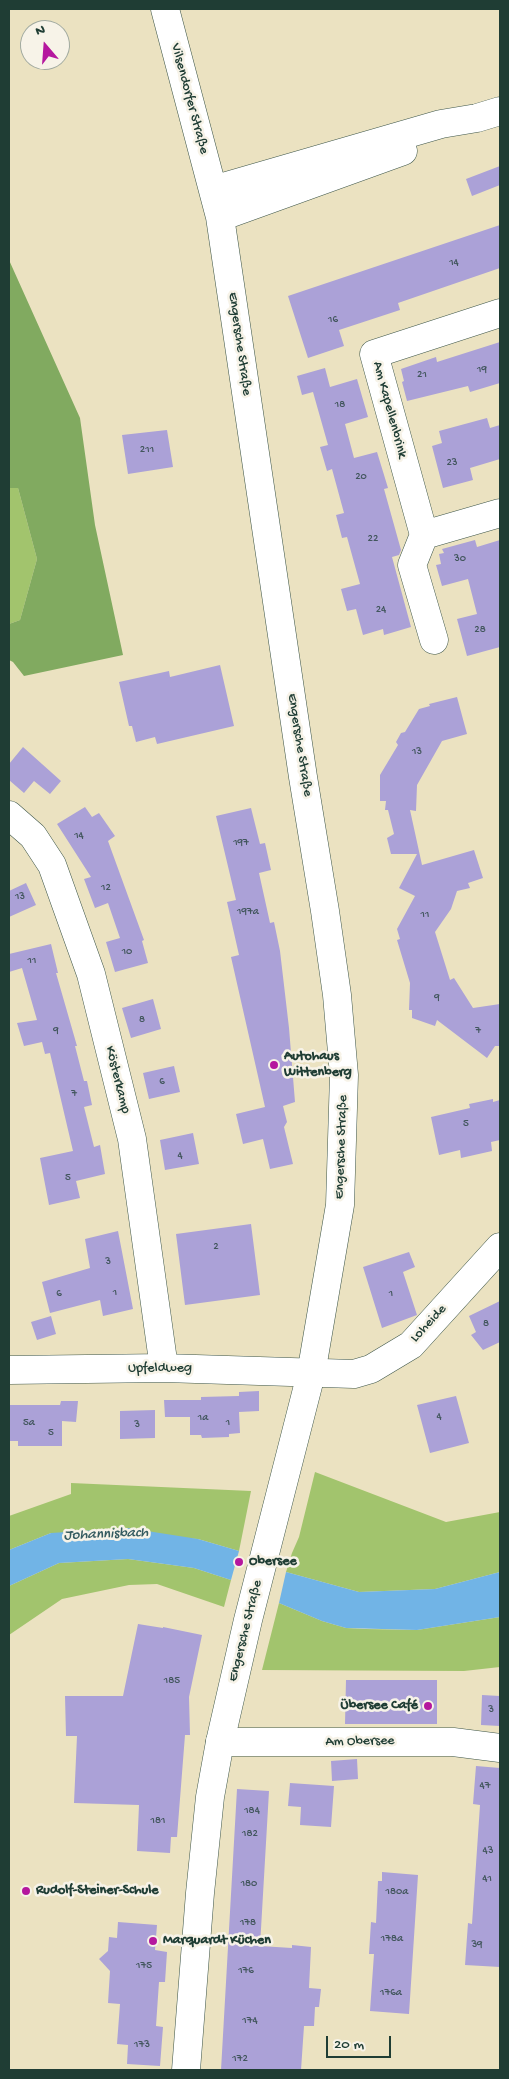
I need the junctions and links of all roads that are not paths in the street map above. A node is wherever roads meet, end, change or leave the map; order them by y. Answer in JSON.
{"nodes":[{"id":1,"x":166,"y":9,"type":"edge"},
{"id":2,"x":489,"y":114,"type":"edge"},
{"id":3,"x":214,"y":190,"type":"junction"},
{"id":4,"x":220,"y":217,"type":"junction"},
{"id":5,"x":500,"y":313,"type":"edge"},
{"id":6,"x":500,"y":513,"type":"edge"},
{"id":7,"x":424,"y":535,"type":"junction"},
{"id":8,"x":434,"y":640,"type":"dead end"},
{"id":9,"x":9,"y":814,"type":"edge"},
{"id":10,"x":500,"y":1247,"type":"edge"},
{"id":11,"x":164,"y":1368,"type":"junction"},
{"id":12,"x":9,"y":1370,"type":"edge"},
{"id":13,"x":311,"y":1374,"type":"junction"},
{"id":14,"x":220,"y":1742,"type":"junction"},
{"id":15,"x":500,"y":1748,"type":"edge"},
{"id":16,"x":186,"y":2070,"type":"edge"}],
"edges":[{"from":1,"to":3,"type":"main road","name":"Vilsendorfer Straße"},
{"from":2,"to":3,"type":"main road"},
{"from":2,"to":4,"type":"main road"},
{"from":3,"to":4,"type":"main road","name":"Engersche Straße"},
{"from":4,"to":13,"type":"main road","name":"Engersche Straße"},
{"from":5,"to":7,"type":"main road","name":"Am Kapellenbrink"},
{"from":6,"to":7,"type":"main road"},
{"from":7,"to":8,"type":"main road"},
{"from":9,"to":11,"type":"main road","name":"Kösterkamp"},
{"from":10,"to":13,"type":"main road","name":"Loheide"},
{"from":11,"to":12,"type":"main road","name":"Upfeldweg"},
{"from":11,"to":13,"type":"main road","name":"Upfeldweg"},
{"from":13,"to":14,"type":"main road","name":"Engersche Straße"},
{"from":14,"to":15,"type":"main road","name":"Am Obersee"},
{"from":14,"to":16,"type":"main road","name":"Engersche Straße"}]}
